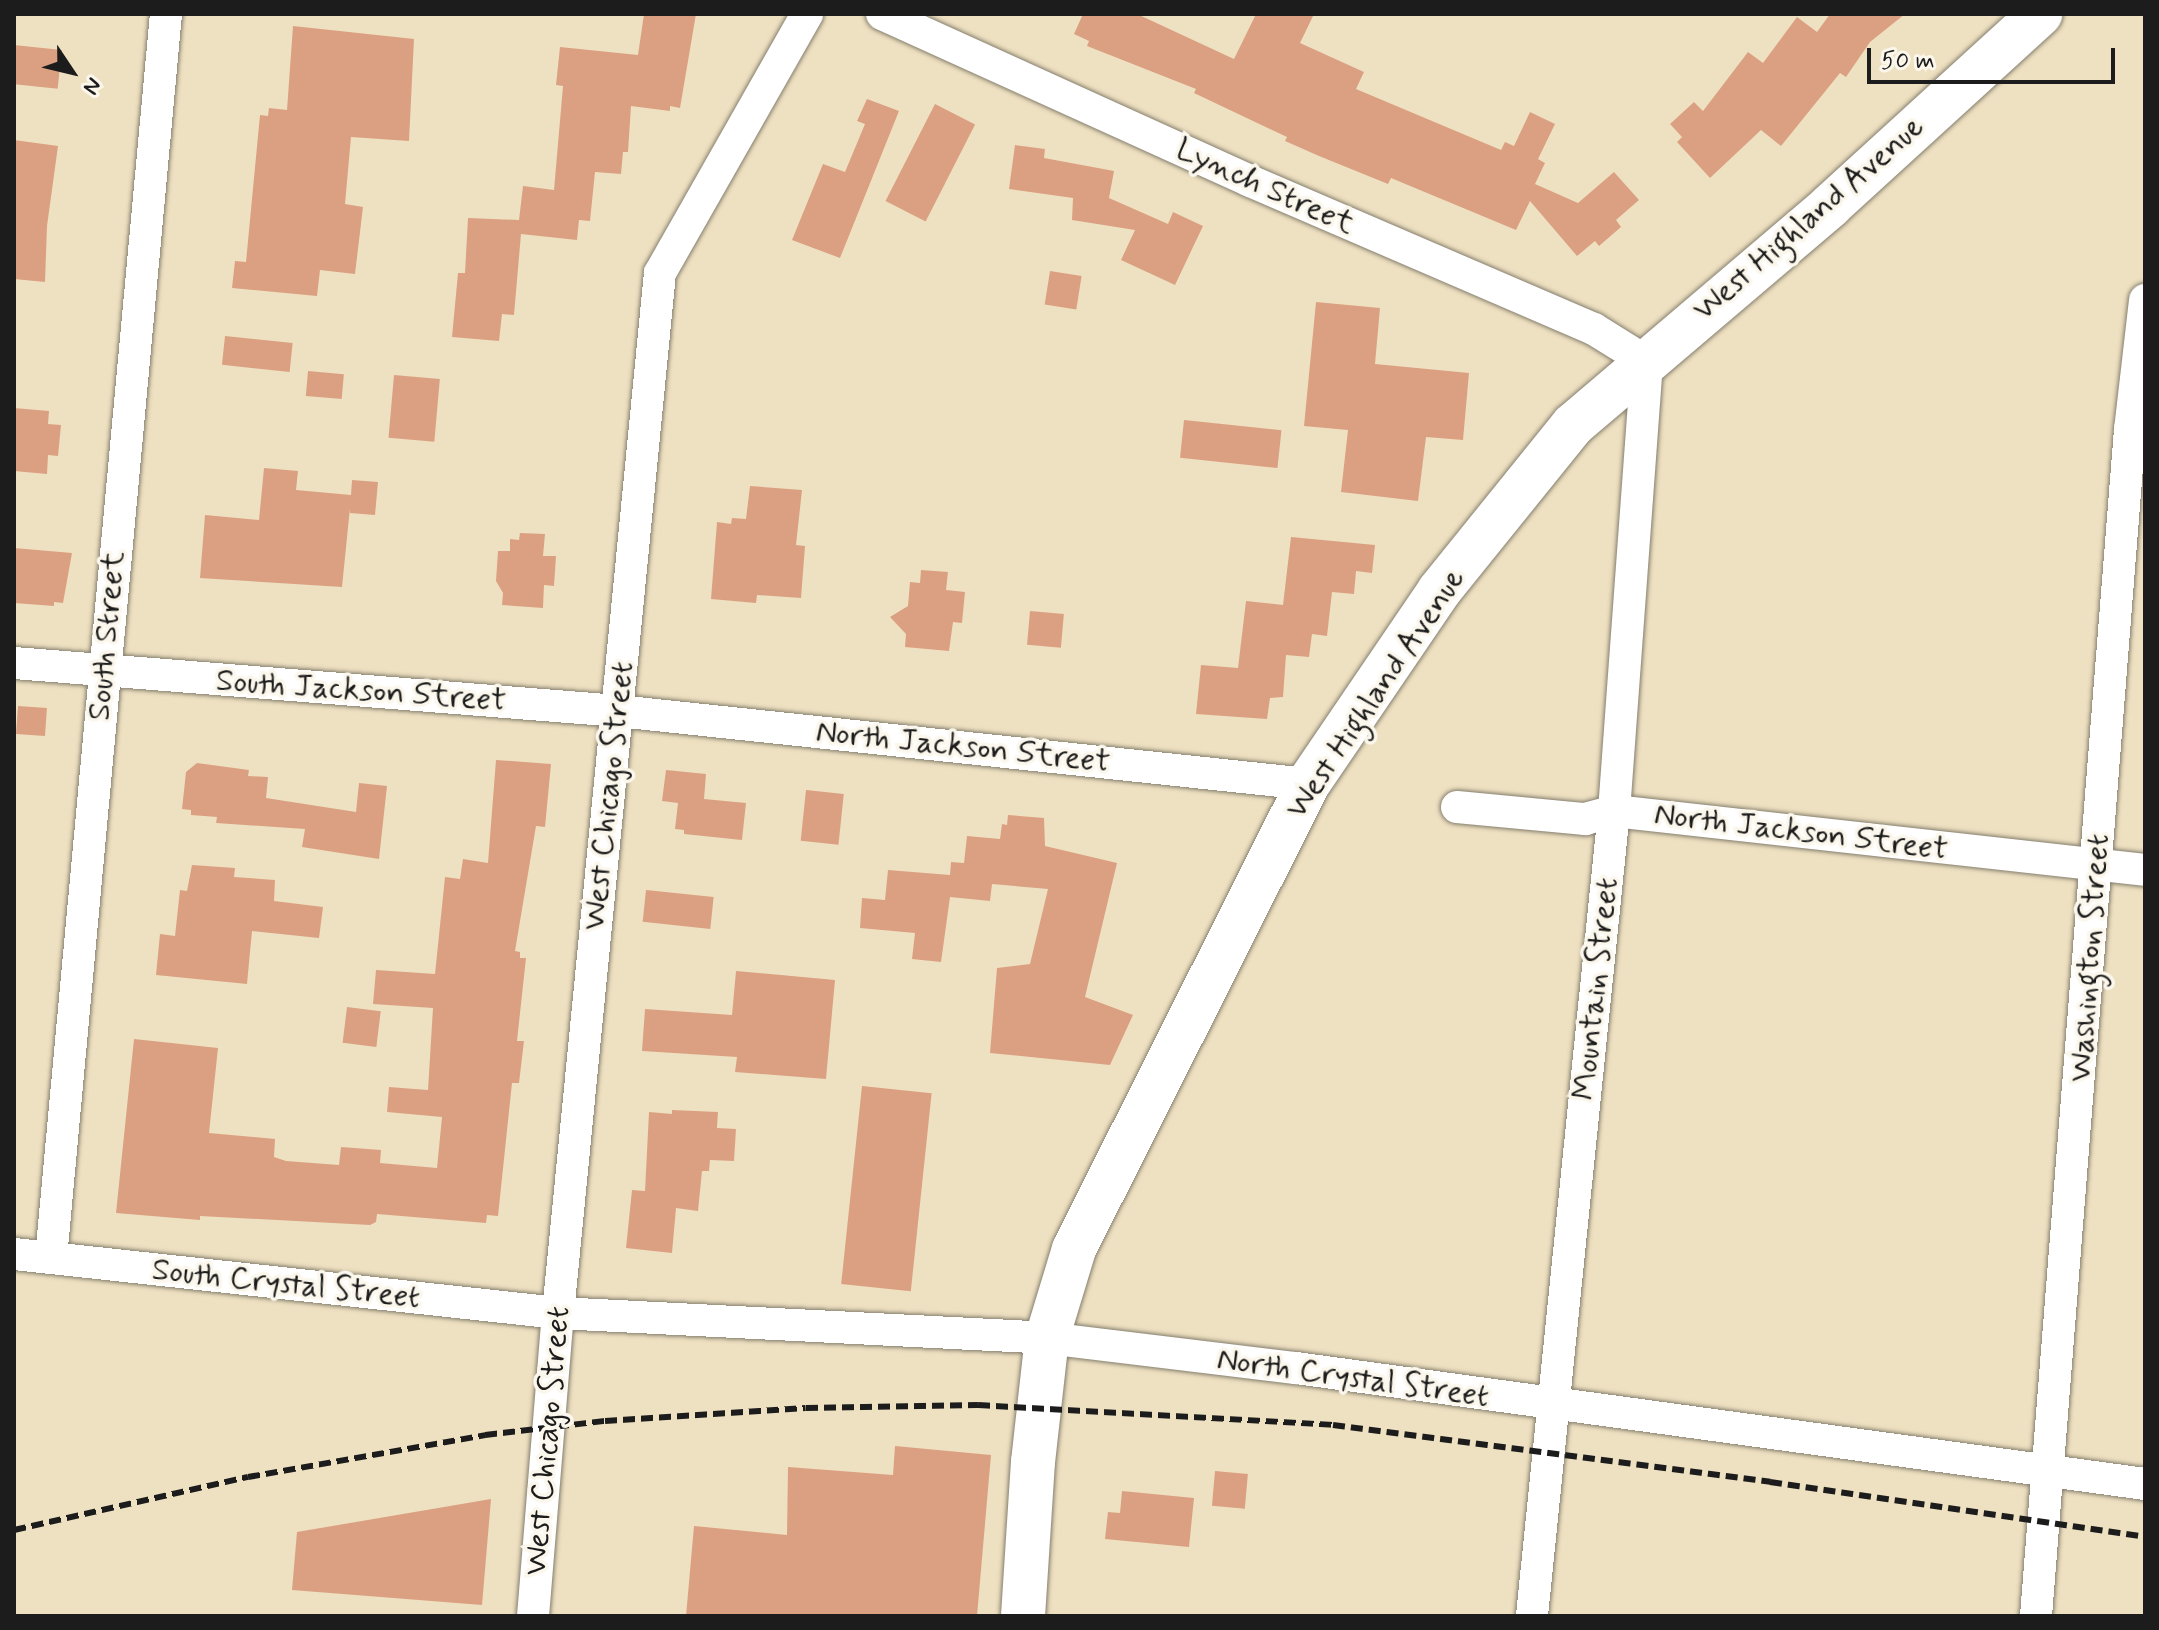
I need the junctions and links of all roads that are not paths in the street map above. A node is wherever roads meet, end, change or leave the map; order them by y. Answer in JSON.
{"nodes":[{"id":1,"x":166,"y":14,"type":"edge"},
{"id":2,"x":807,"y":14,"type":"edge"},
{"id":3,"x":882,"y":14,"type":"edge"},
{"id":4,"x":2040,"y":14,"type":"edge"},
{"id":5,"x":2145,"y":300,"type":"edge"},
{"id":6,"x":1647,"y":362,"type":"junction"},
{"id":7,"x":14,"y":663,"type":"edge"},
{"id":8,"x":104,"y":672,"type":"junction"},
{"id":9,"x":618,"y":711,"type":"junction"},
{"id":10,"x":1308,"y":784,"type":"junction"},
{"id":11,"x":1457,"y":807,"type":"dead end"},
{"id":12,"x":1614,"y":811,"type":"junction"},
{"id":13,"x":2098,"y":866,"type":"junction"},
{"id":14,"x":2145,"y":870,"type":"edge"},
{"id":15,"x":14,"y":1254,"type":"edge"},
{"id":16,"x":51,"y":1258,"type":"junction"},
{"id":17,"x":558,"y":1313,"type":"junction"},
{"id":18,"x":1047,"y":1338,"type":"junction"},
{"id":19,"x":1555,"y":1406,"type":"junction"},
{"id":20,"x":2050,"y":1473,"type":"junction"},
{"id":21,"x":2145,"y":1484,"type":"edge"},
{"id":22,"x":533,"y":1616,"type":"edge"},
{"id":23,"x":1023,"y":1616,"type":"edge"},
{"id":24,"x":1532,"y":1616,"type":"edge"},
{"id":25,"x":2036,"y":1616,"type":"edge"}],
"edges":[{"from":1,"to":8,"type":"street","name":"South Street"},
{"from":2,"to":9,"type":"street","name":"West Chicago Street"},
{"from":3,"to":6,"type":"street","name":"Lynch Street"},
{"from":4,"to":6,"type":"main road","name":"West Highland Avenue"},
{"from":5,"to":13,"type":"street","name":"Washington Street"},
{"from":6,"to":10,"type":"main road","name":"West Highland Avenue"},
{"from":6,"to":12,"type":"street","name":"Mountain Street"},
{"from":7,"to":8,"type":"street","name":"South Jackson Street"},
{"from":8,"to":9,"type":"street","name":"South Jackson Street"},
{"from":8,"to":16,"type":"street","name":"South Street"},
{"from":9,"to":10,"type":"street","name":"North Jackson Street"},
{"from":9,"to":17,"type":"street","name":"West Chicago Street"},
{"from":10,"to":18,"type":"main road","name":"West Highland Avenue"},
{"from":11,"to":12,"type":"street","name":"North Jackson Street"},
{"from":12,"to":13,"type":"street","name":"North Jackson Street"},
{"from":12,"to":19,"type":"street","name":"Mountain Street"},
{"from":13,"to":14,"type":"street","name":"North Jackson Street"},
{"from":13,"to":20,"type":"street","name":"Washington Street"},
{"from":15,"to":16,"type":"street","name":"South Crystal Street"},
{"from":16,"to":17,"type":"street","name":"South Crystal Street"},
{"from":17,"to":18,"type":"street","name":"North Crystal Street"},
{"from":17,"to":22,"type":"street","name":"West Chicago Street"},
{"from":18,"to":19,"type":"street","name":"North Crystal Street"},
{"from":18,"to":23,"type":"main road","name":"West Highland Avenue"},
{"from":19,"to":20,"type":"street","name":"North Crystal Street"},
{"from":19,"to":24,"type":"street","name":"Mountain Street"},
{"from":20,"to":21,"type":"street","name":"North Crystal Street"},
{"from":20,"to":25,"type":"street","name":"Washington Street"}]}
